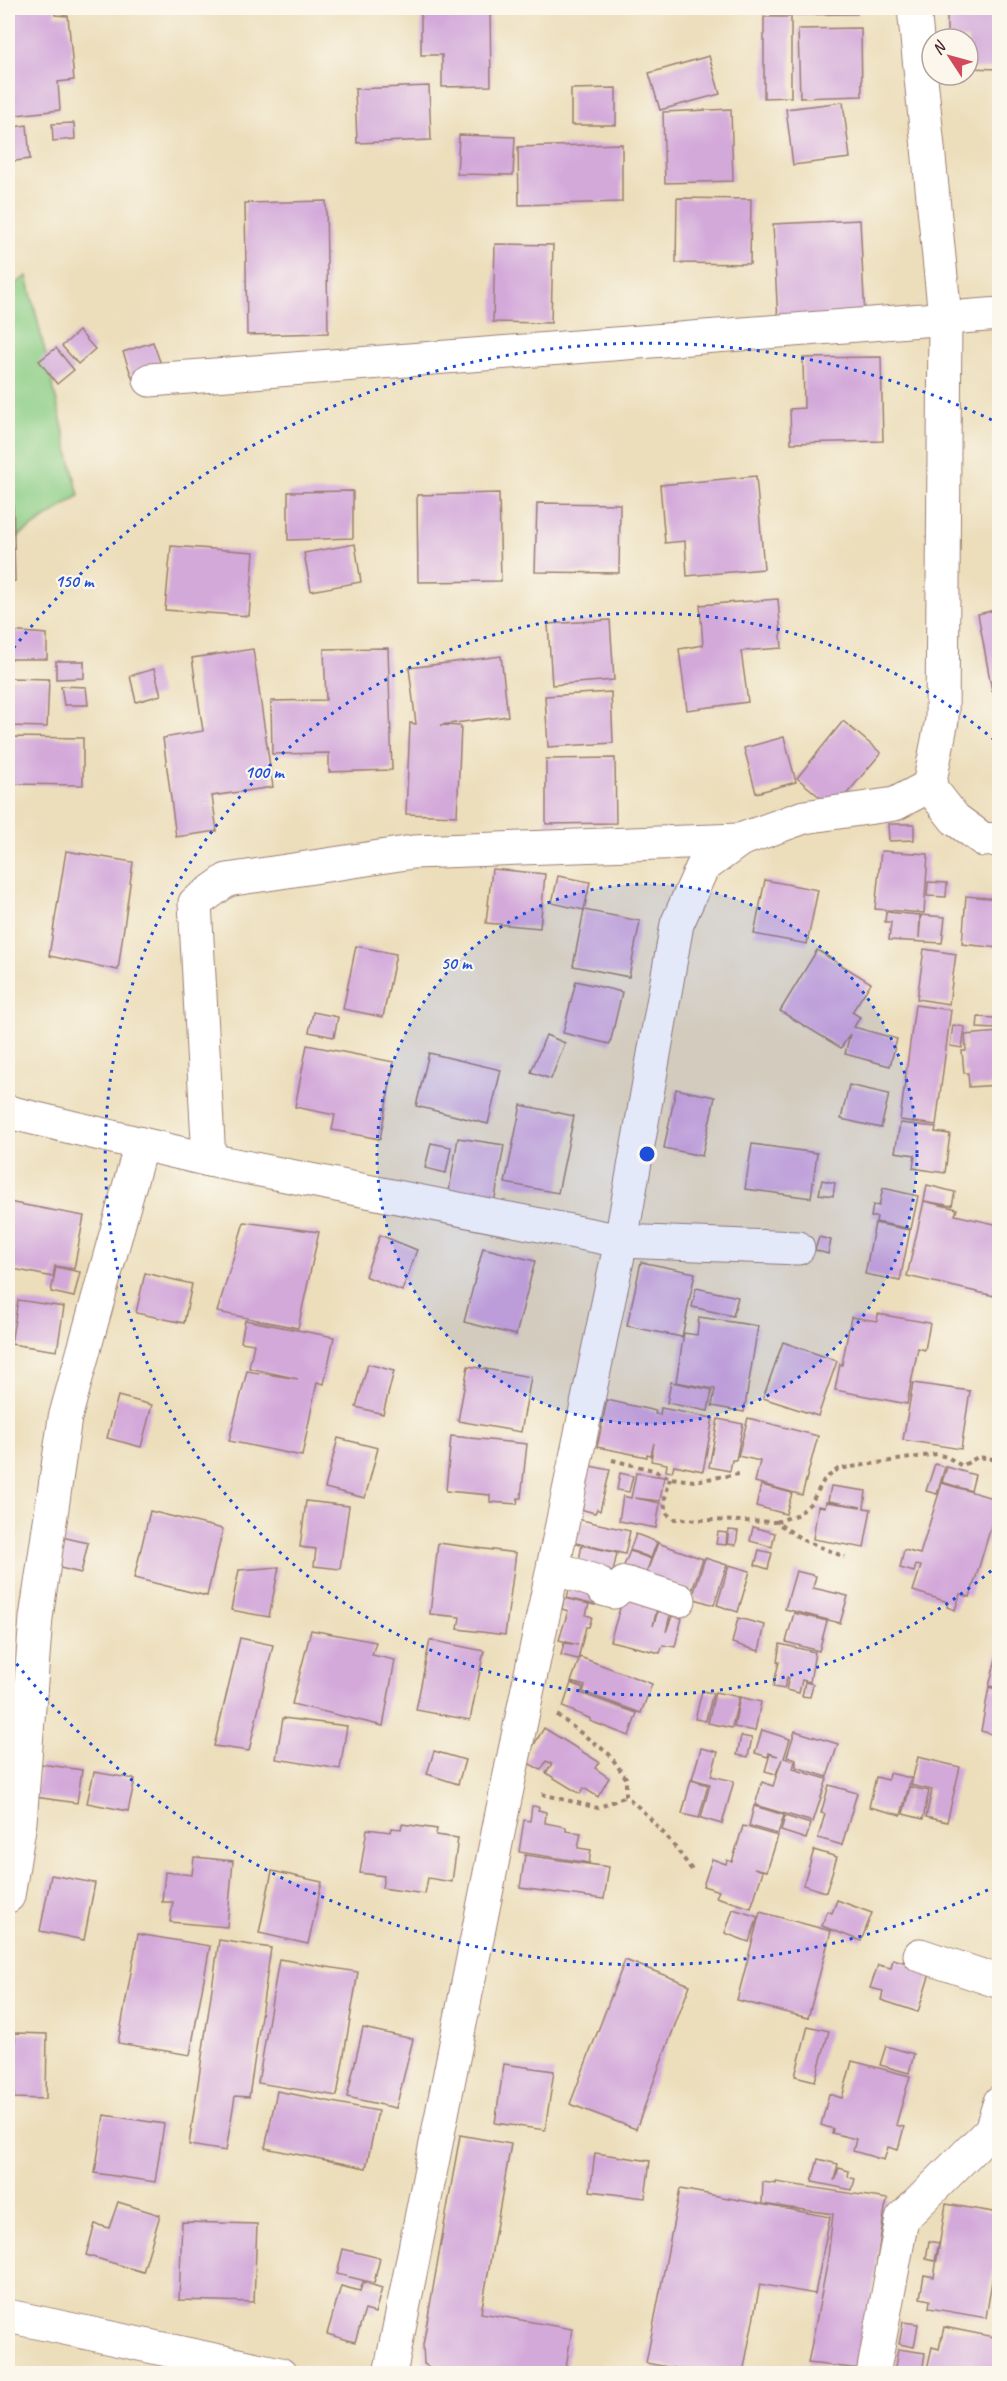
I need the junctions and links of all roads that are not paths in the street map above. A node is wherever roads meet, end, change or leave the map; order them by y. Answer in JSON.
{"nodes":[{"id":1,"x":914,"y":8,"type":"edge"},
{"id":2,"x":999,"y":314,"type":"edge"},
{"id":3,"x":945,"y":317,"type":"junction"},
{"id":4,"x":150,"y":380,"type":"dead end"},
{"id":5,"x":929,"y":786,"type":"junction"},
{"id":6,"x":999,"y":839,"type":"edge"},
{"id":7,"x":740,"y":840,"type":"junction"},
{"id":8,"x":8,"y":1112,"type":"edge"},
{"id":9,"x":141,"y":1144,"type":"junction"},
{"id":10,"x":209,"y":1160,"type":"junction"},
{"id":11,"x":621,"y":1241,"type":"junction"},
{"id":12,"x":798,"y":1248,"type":"dead end"},
{"id":13,"x":555,"y":1568,"type":"junction"},
{"id":14,"x":680,"y":1600,"type":"dead end"},
{"id":15,"x":8,"y":1896,"type":"edge"},
{"id":16,"x":920,"y":1955,"type":"dead end"},
{"id":17,"x":999,"y":1982,"type":"edge"},
{"id":18,"x":999,"y":2102,"type":"edge"},
{"id":19,"x":8,"y":2316,"type":"edge"},
{"id":20,"x":279,"y":2373,"type":"edge"},
{"id":21,"x":390,"y":2373,"type":"edge"},
{"id":22,"x":873,"y":2373,"type":"edge"}],
"edges":[{"from":1,"to":3,"type":"street"},
{"from":2,"to":3,"type":"street"},
{"from":3,"to":4,"type":"street"},
{"from":3,"to":5,"type":"street"},
{"from":5,"to":6,"type":"street"},
{"from":5,"to":7,"type":"street"},
{"from":7,"to":10,"type":"street"},
{"from":7,"to":11,"type":"street"},
{"from":8,"to":9,"type":"street"},
{"from":9,"to":10,"type":"street"},
{"from":9,"to":15,"type":"street"},
{"from":10,"to":11,"type":"street"},
{"from":11,"to":12,"type":"street"},
{"from":11,"to":13,"type":"street"},
{"from":13,"to":14,"type":"street"},
{"from":13,"to":21,"type":"street"},
{"from":16,"to":17,"type":"street"},
{"from":18,"to":22,"type":"street"},
{"from":19,"to":20,"type":"street"}]}
